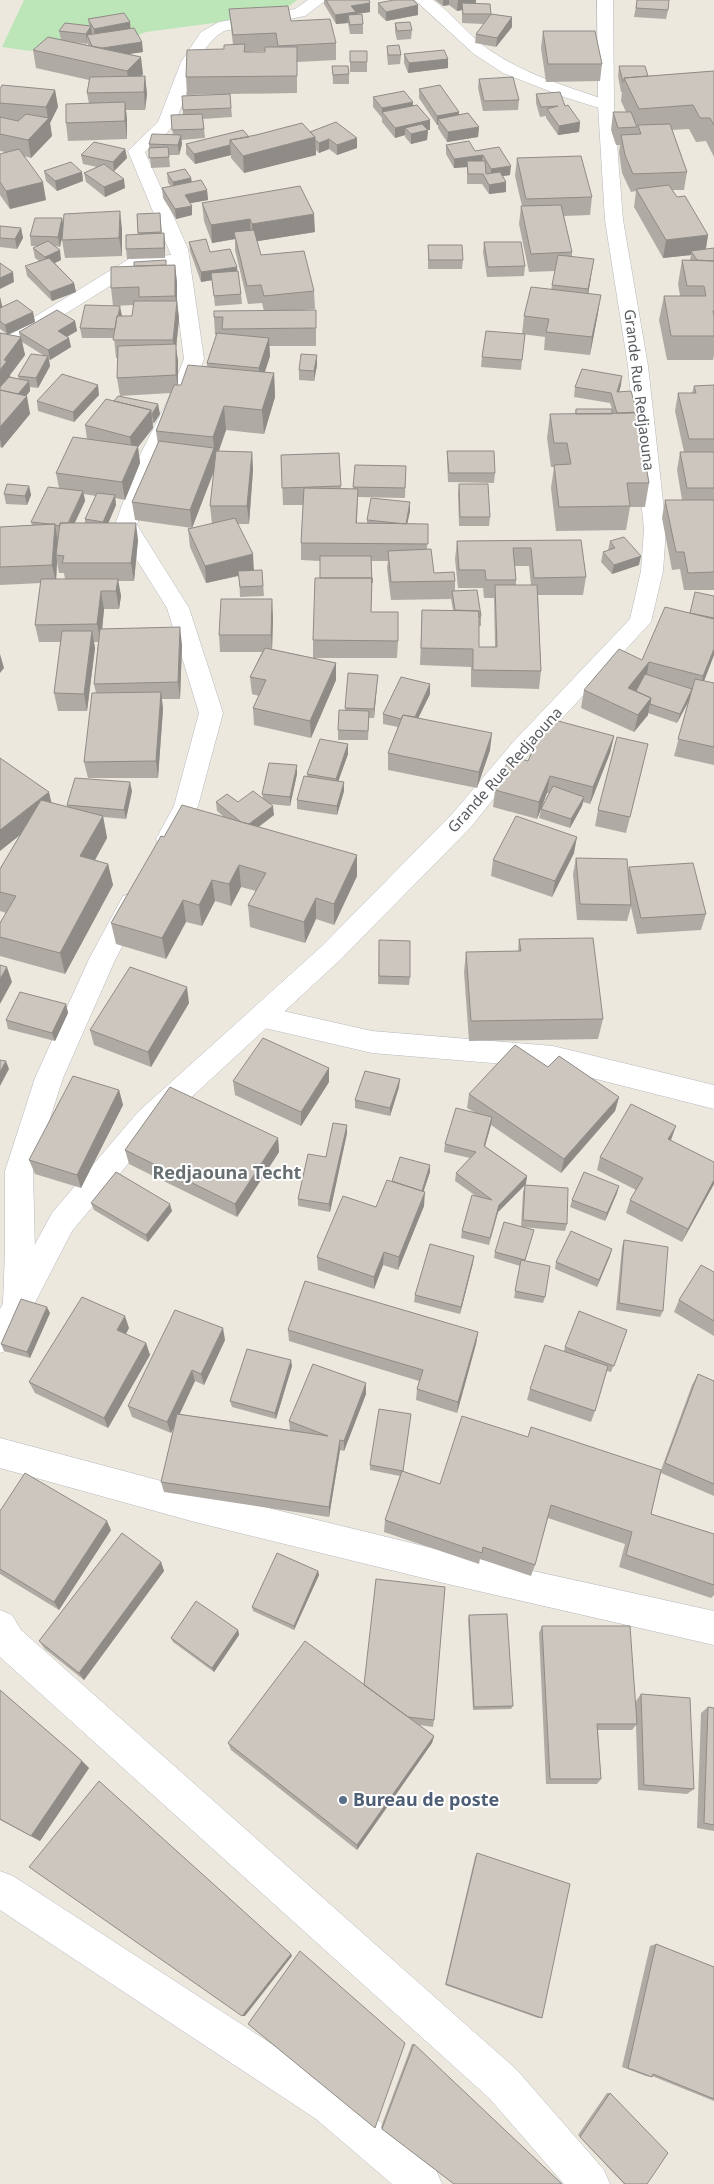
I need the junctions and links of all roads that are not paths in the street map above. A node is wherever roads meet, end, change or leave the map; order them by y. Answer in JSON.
{"nodes":[{"id":1,"x":318,"y":0,"type":"edge"},
{"id":2,"x":423,"y":0,"type":"edge"},
{"id":3,"x":605,"y":0,"type":"edge"},
{"id":4,"x":606,"y":106,"type":"junction"},
{"id":5,"x":179,"y":249,"type":"junction"},
{"id":6,"x":0,"y":346,"type":"edge"},
{"id":7,"x":158,"y":857,"type":"edge"},
{"id":8,"x":144,"y":882,"type":"edge"},
{"id":9,"x":261,"y":1018,"type":"junction"},
{"id":10,"x":714,"y":1097,"type":"edge"},
{"id":11,"x":18,"y":1303,"type":"junction"},
{"id":12,"x":0,"y":1339,"type":"edge"},
{"id":13,"x":0,"y":1453,"type":"edge"},
{"id":14,"x":0,"y":1627,"type":"edge"},
{"id":15,"x":714,"y":1628,"type":"edge"},
{"id":16,"x":0,"y":1889,"type":"edge"},
{"id":17,"x":422,"y":2184,"type":"edge"},
{"id":18,"x":590,"y":2184,"type":"edge"}],
"edges":[{"from":1,"to":5,"type":"street"},
{"from":2,"to":4,"type":"street"},
{"from":3,"to":4,"type":"street","name":"Grande Rue Redjaouna"},
{"from":4,"to":9,"type":"street","name":"Grande Rue Redjaouna"},
{"from":5,"to":6,"type":"street"},
{"from":5,"to":7,"type":"street"},
{"from":8,"to":11,"type":"street"},
{"from":9,"to":10,"type":"street"},
{"from":9,"to":11,"type":"street","name":"Grande Rue Redjaouna"},
{"from":11,"to":12,"type":"street","name":"Grande Rue Redjaouna"},
{"from":13,"to":15,"type":"street"},
{"from":14,"to":18,"type":"street"},
{"from":16,"to":17,"type":"street"}]}
